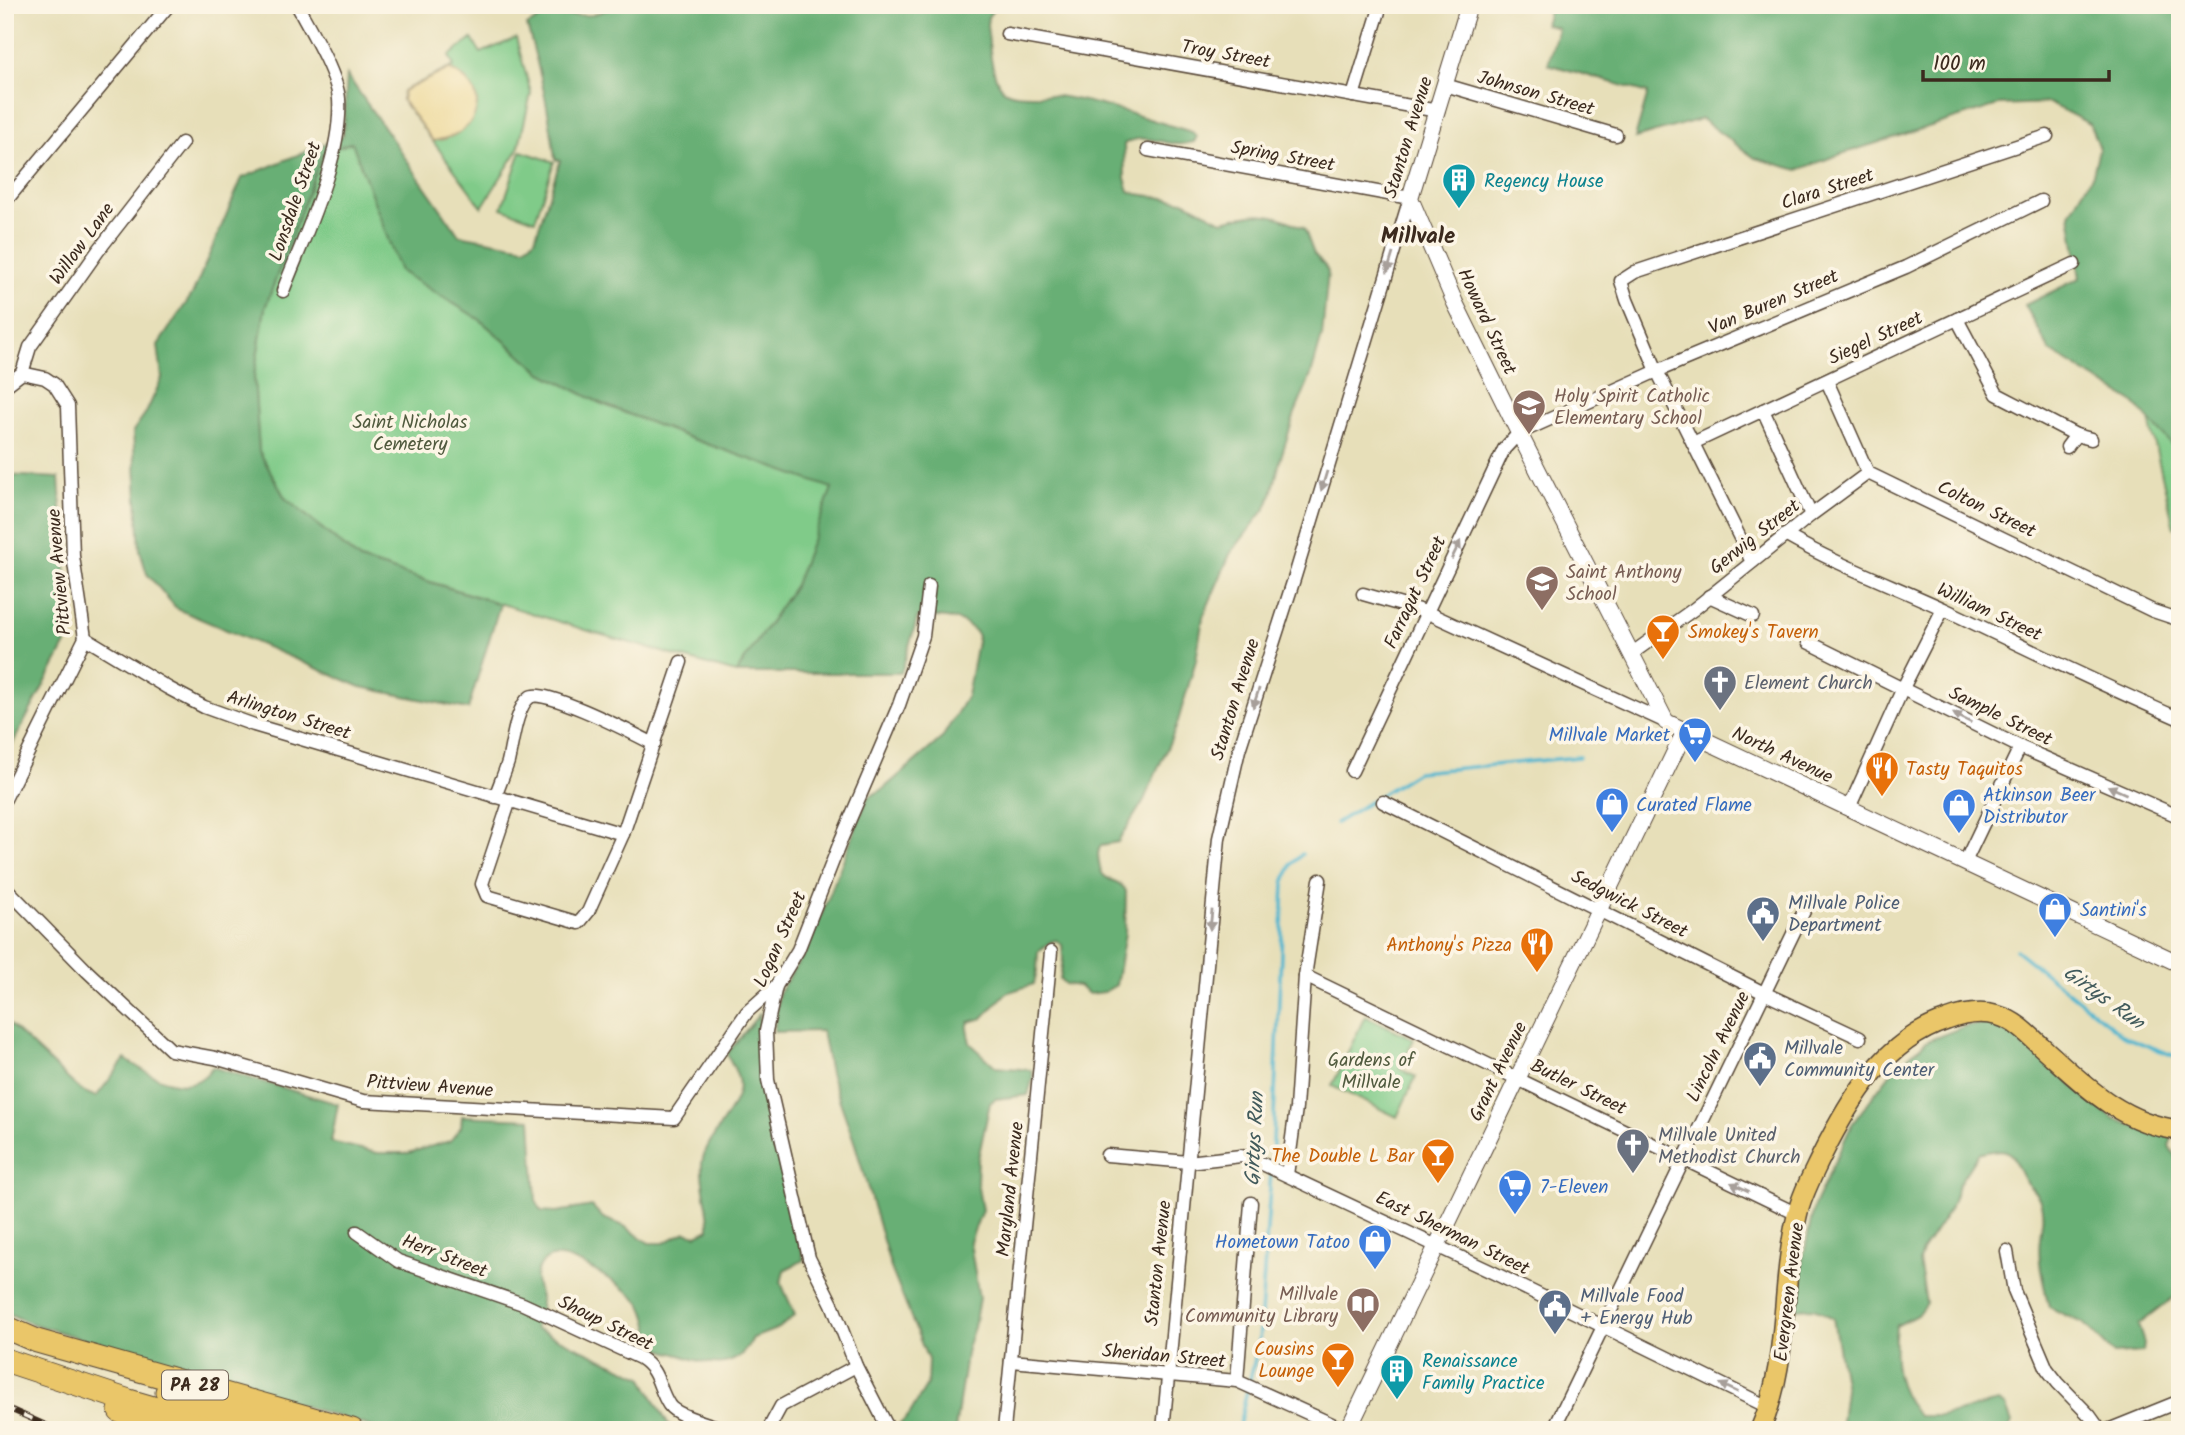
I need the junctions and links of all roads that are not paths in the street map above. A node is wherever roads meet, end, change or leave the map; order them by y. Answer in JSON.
{"nodes":[{"id":1,"x":169,"y":5,"type":"edge"},
{"id":2,"x":298,"y":5,"type":"edge"},
{"id":3,"x":1381,"y":5,"type":"edge"},
{"id":4,"x":1469,"y":5,"type":"edge"},
{"id":5,"x":1007,"y":34,"type":"dead end"},
{"id":6,"x":1446,"y":85,"type":"junction"},
{"id":7,"x":1353,"y":96,"type":"junction"},
{"id":8,"x":1438,"y":111,"type":"junction"},
{"id":9,"x":1616,"y":135,"type":"dead end"},
{"id":10,"x":2047,"y":136,"type":"dead end"},
{"id":11,"x":182,"y":142,"type":"dead end"},
{"id":12,"x":1148,"y":150,"type":"dead end"},
{"id":13,"x":1410,"y":198,"type":"junction"},
{"id":14,"x":2041,"y":201,"type":"dead end"},
{"id":15,"x":5,"y":202,"type":"edge"},
{"id":16,"x":2074,"y":264,"type":"dead end"},
{"id":17,"x":283,"y":291,"type":"dead end"},
{"id":18,"x":1957,"y":319,"type":"junction"},
{"id":19,"x":1657,"y":371,"type":"junction"},
{"id":20,"x":22,"y":373,"type":"junction"},
{"id":21,"x":1828,"y":381,"type":"junction"},
{"id":22,"x":5,"y":386,"type":"edge"},
{"id":23,"x":1763,"y":410,"type":"junction"},
{"id":24,"x":1519,"y":433,"type":"junction"},
{"id":25,"x":2076,"y":435,"type":"junction"},
{"id":26,"x":2091,"y":439,"type":"dead end"},
{"id":27,"x":1693,"y":443,"type":"junction"},
{"id":28,"x":2067,"y":447,"type":"dead end"},
{"id":29,"x":1868,"y":473,"type":"junction"},
{"id":30,"x":1811,"y":515,"type":"junction"},
{"id":31,"x":1785,"y":535,"type":"junction"},
{"id":32,"x":1752,"y":562,"type":"junction"},
{"id":33,"x":929,"y":586,"type":"dead end"},
{"id":34,"x":1363,"y":594,"type":"dead end"},
{"id":35,"x":1709,"y":596,"type":"junction"},
{"id":36,"x":1943,"y":609,"type":"junction"},
{"id":37,"x":1426,"y":612,"type":"junction"},
{"id":38,"x":1753,"y":616,"type":"dead end"},
{"id":39,"x":2180,"y":620,"type":"edge"},
{"id":40,"x":85,"y":638,"type":"junction"},
{"id":41,"x":1808,"y":642,"type":"dead end"},
{"id":42,"x":1632,"y":654,"type":"junction"},
{"id":43,"x":681,"y":662,"type":"dead end"},
{"id":44,"x":1903,"y":688,"type":"junction"},
{"id":45,"x":2180,"y":719,"type":"edge"},
{"id":46,"x":1666,"y":722,"type":"junction"},
{"id":47,"x":1685,"y":731,"type":"junction"},
{"id":48,"x":654,"y":744,"type":"junction"},
{"id":49,"x":2020,"y":747,"type":"junction"},
{"id":50,"x":1352,"y":771,"type":"dead end"},
{"id":51,"x":495,"y":797,"type":"junction"},
{"id":52,"x":5,"y":799,"type":"edge"},
{"id":53,"x":510,"y":800,"type":"junction"},
{"id":54,"x":1383,"y":802,"type":"dead end"},
{"id":55,"x":1849,"y":808,"type":"junction"},
{"id":56,"x":2180,"y":817,"type":"edge"},
{"id":57,"x":623,"y":834,"type":"junction"},
{"id":58,"x":1965,"y":862,"type":"junction"},
{"id":59,"x":1320,"y":880,"type":"dead end"},
{"id":60,"x":5,"y":887,"type":"edge"},
{"id":61,"x":1806,"y":907,"type":"dead end"},
{"id":62,"x":1598,"y":909,"type":"junction"},
{"id":63,"x":1051,"y":952,"type":"dead end"},
{"id":64,"x":2180,"y":964,"type":"edge"},
{"id":65,"x":1305,"y":976,"type":"junction"},
{"id":66,"x":776,"y":986,"type":"junction"},
{"id":67,"x":1764,"y":993,"type":"junction"},
{"id":68,"x":1860,"y":1038,"type":"dead end"},
{"id":69,"x":1517,"y":1077,"type":"junction"},
{"id":70,"x":2180,"y":1130,"type":"edge"},
{"id":71,"x":1107,"y":1155,"type":"dead end"},
{"id":72,"x":1684,"y":1159,"type":"junction"},
{"id":73,"x":1188,"y":1162,"type":"junction"},
{"id":74,"x":1284,"y":1174,"type":"junction"},
{"id":75,"x":1251,"y":1203,"type":"dead end"},
{"id":76,"x":1797,"y":1214,"type":"junction"},
{"id":77,"x":357,"y":1232,"type":"dead end"},
{"id":78,"x":1437,"y":1246,"type":"junction"},
{"id":79,"x":2007,"y":1251,"type":"dead end"},
{"id":80,"x":523,"y":1304,"type":"joint"},
{"id":81,"x":1603,"y":1326,"type":"junction"},
{"id":82,"x":5,"y":1327,"type":"edge"},
{"id":83,"x":37,"y":1341,"type":"junction"},
{"id":84,"x":5,"y":1360,"type":"edge"},
{"id":85,"x":1011,"y":1361,"type":"junction"},
{"id":86,"x":856,"y":1366,"type":"junction"},
{"id":87,"x":1167,"y":1376,"type":"junction"},
{"id":88,"x":1240,"y":1382,"type":"junction"},
{"id":89,"x":2180,"y":1401,"type":"edge"},
{"id":90,"x":1770,"y":1408,"type":"junction"},
{"id":91,"x":166,"y":1430,"type":"edge"},
{"id":92,"x":229,"y":1430,"type":"edge"},
{"id":93,"x":295,"y":1430,"type":"edge"},
{"id":94,"x":352,"y":1430,"type":"edge"},
{"id":95,"x":726,"y":1430,"type":"edge"},
{"id":96,"x":768,"y":1430,"type":"edge"},
{"id":97,"x":889,"y":1430,"type":"edge"},
{"id":98,"x":1004,"y":1430,"type":"edge"},
{"id":99,"x":1163,"y":1430,"type":"edge"},
{"id":100,"x":1347,"y":1430,"type":"edge"},
{"id":101,"x":1553,"y":1430,"type":"edge"},
{"id":102,"x":1760,"y":1430,"type":"edge"},
{"id":103,"x":2100,"y":1430,"type":"edge"},
{"id":104,"x":2108,"y":1430,"type":"edge"}],
"edges":[{"from":1,"to":15,"type":"street"},
{"from":2,"to":17,"type":"street","name":"Lonsdale Street"},
{"from":3,"to":7,"type":"street"},
{"from":4,"to":6,"type":"street","name":"Stanton Avenue"},
{"from":5,"to":7,"type":"street","name":"Troy Street"},
{"from":6,"to":8,"type":"street","name":"Stanton Avenue"},
{"from":6,"to":9,"type":"street","name":"Johnson Street"},
{"from":7,"to":8,"type":"street","name":"Troy Street"},
{"from":8,"to":13,"type":"street","name":"Stanton Avenue"},
{"from":10,"to":19,"type":"street","name":"Clara Street"},
{"from":11,"to":20,"type":"street","name":"Willow Lane"},
{"from":12,"to":13,"type":"street","name":"Spring Street"},
{"from":13,"to":24,"type":"street","name":"Howard Street"},
{"from":13,"to":73,"type":"street","name":"Stanton Avenue","one_way":true},
{"from":14,"to":19,"type":"street","name":"Van Buren Street"},
{"from":16,"to":18,"type":"street","name":"Siegel Street"},
{"from":18,"to":21,"type":"street","name":"Siegel Street"},
{"from":18,"to":25,"type":"street"},
{"from":19,"to":24,"type":"street","name":"Van Buren Street"},
{"from":19,"to":27,"type":"street"},
{"from":20,"to":22,"type":"street"},
{"from":20,"to":40,"type":"street","name":"Pittview Avenue"},
{"from":21,"to":23,"type":"street","name":"Siegel Street"},
{"from":21,"to":29,"type":"street"},
{"from":23,"to":27,"type":"street","name":"Siegel Street"},
{"from":23,"to":30,"type":"street"},
{"from":37,"to":24,"type":"street","name":"Farragut Street","one_way":true},
{"from":24,"to":42,"type":"street","name":"Howard Street"},
{"from":25,"to":26,"type":"street"},
{"from":25,"to":28,"type":"street"},
{"from":27,"to":32,"type":"street"},
{"from":29,"to":30,"type":"street","name":"Gerwig Street"},
{"from":29,"to":39,"type":"street","name":"Colton Street"},
{"from":30,"to":31,"type":"street","name":"Gerwig Street"},
{"from":31,"to":32,"type":"street","name":"Gerwig Street"},
{"from":31,"to":36,"type":"street","name":"William Street"},
{"from":32,"to":35,"type":"street","name":"Gerwig Street"},
{"from":33,"to":66,"type":"street","name":"Logan Street"},
{"from":34,"to":37,"type":"street","name":"North Avenue"},
{"from":35,"to":38,"type":"street"},
{"from":35,"to":42,"type":"street","name":"Gerwig Street"},
{"from":36,"to":44,"type":"street"},
{"from":36,"to":45,"type":"street","name":"William Street"},
{"from":37,"to":46,"type":"street","name":"North Avenue"},
{"from":37,"to":50,"type":"street","name":"Farragut Street"},
{"from":40,"to":51,"type":"street","name":"Arlington Street"},
{"from":40,"to":52,"type":"street","name":"Pittview Avenue"},
{"from":41,"to":44,"type":"street","name":"Sample Street"},
{"from":42,"to":46,"type":"street","name":"Howard Street"},
{"from":43,"to":48,"type":"street"},
{"from":49,"to":44,"type":"street","name":"Sample Street","one_way":true},
{"from":44,"to":55,"type":"street"},
{"from":46,"to":47,"type":"street","name":"North Avenue"},
{"from":47,"to":55,"type":"street","name":"North Avenue"},
{"from":47,"to":62,"type":"street","name":"Grant Avenue"},
{"from":48,"to":51,"type":"street"},
{"from":48,"to":57,"type":"street"},
{"from":56,"to":49,"type":"street","name":"Sample Street","one_way":true},
{"from":49,"to":58,"type":"street"},
{"from":51,"to":53,"type":"street","name":"Arlington Street"},
{"from":53,"to":57,"type":"street","name":"Arlington Street"},
{"from":53,"to":57,"type":"street"},
{"from":54,"to":62,"type":"street","name":"Sedgwick Street"},
{"from":55,"to":58,"type":"street","name":"North Avenue"},
{"from":58,"to":64,"type":"street","name":"North Avenue"},
{"from":59,"to":65,"type":"street"},
{"from":60,"to":66,"type":"street","name":"Pittview Avenue"},
{"from":61,"to":67,"type":"street","name":"Lincoln Avenue"},
{"from":62,"to":67,"type":"street","name":"Sedgwick Street"},
{"from":62,"to":69,"type":"street","name":"Grant Avenue"},
{"from":63,"to":85,"type":"street","name":"Maryland Avenue"},
{"from":65,"to":69,"type":"street","name":"Butler Street"},
{"from":65,"to":74,"type":"street"},
{"from":66,"to":86,"type":"street","name":"Logan Street"},
{"from":67,"to":68,"type":"street","name":"Sedgwick Street"},
{"from":67,"to":72,"type":"street","name":"Lincoln Avenue"},
{"from":69,"to":72,"type":"street","name":"Butler Street"},
{"from":69,"to":78,"type":"street","name":"Grant Avenue"},
{"from":70,"to":76,"type":"main road","name":"Evergreen Avenue"},
{"from":71,"to":73,"type":"street","name":"East Sherman Street"},
{"from":76,"to":72,"type":"street","name":"Butler Street","one_way":true},
{"from":72,"to":81,"type":"street","name":"Lincoln Avenue"},
{"from":73,"to":74,"type":"street","name":"East Sherman Street"},
{"from":73,"to":87,"type":"street","name":"Stanton Avenue"},
{"from":74,"to":78,"type":"street","name":"East Sherman Street"},
{"from":75,"to":88,"type":"street"},
{"from":76,"to":90,"type":"main road","name":"Evergreen Avenue"},
{"from":77,"to":80,"type":"street","name":"Herr Street"},
{"from":78,"to":81,"type":"street","name":"East Sherman Street"},
{"from":78,"to":100,"type":"street","name":"Grant Avenue"},
{"from":79,"to":103,"type":"street"},
{"from":80,"to":95,"type":"street","name":"Shoup Street"},
{"from":90,"to":81,"type":"street","name":"East Sherman Street","one_way":true},
{"from":81,"to":101,"type":"street","name":"Lincoln Avenue"},
{"from":82,"to":83,"type":"highway","number":"PA 28"},
{"from":83,"to":93,"type":"highway"},
{"from":83,"to":94,"type":"highway","number":"PA 28"},
{"from":84,"to":91,"type":"highway","number":"PA 28"},
{"from":84,"to":92,"type":"highway"},
{"from":85,"to":87,"type":"street","name":"Sheridan Street"},
{"from":85,"to":98,"type":"street","name":"Maryland Avenue"},
{"from":86,"to":96,"type":"street"},
{"from":86,"to":97,"type":"street","name":"Logan Street"},
{"from":87,"to":88,"type":"street","name":"Sheridan Street"},
{"from":87,"to":99,"type":"street","name":"Stanton Avenue"},
{"from":88,"to":100,"type":"street","name":"Sheridan Street"},
{"from":89,"to":104,"type":"street"},
{"from":90,"to":102,"type":"main road","name":"Evergreen Avenue"}]}
